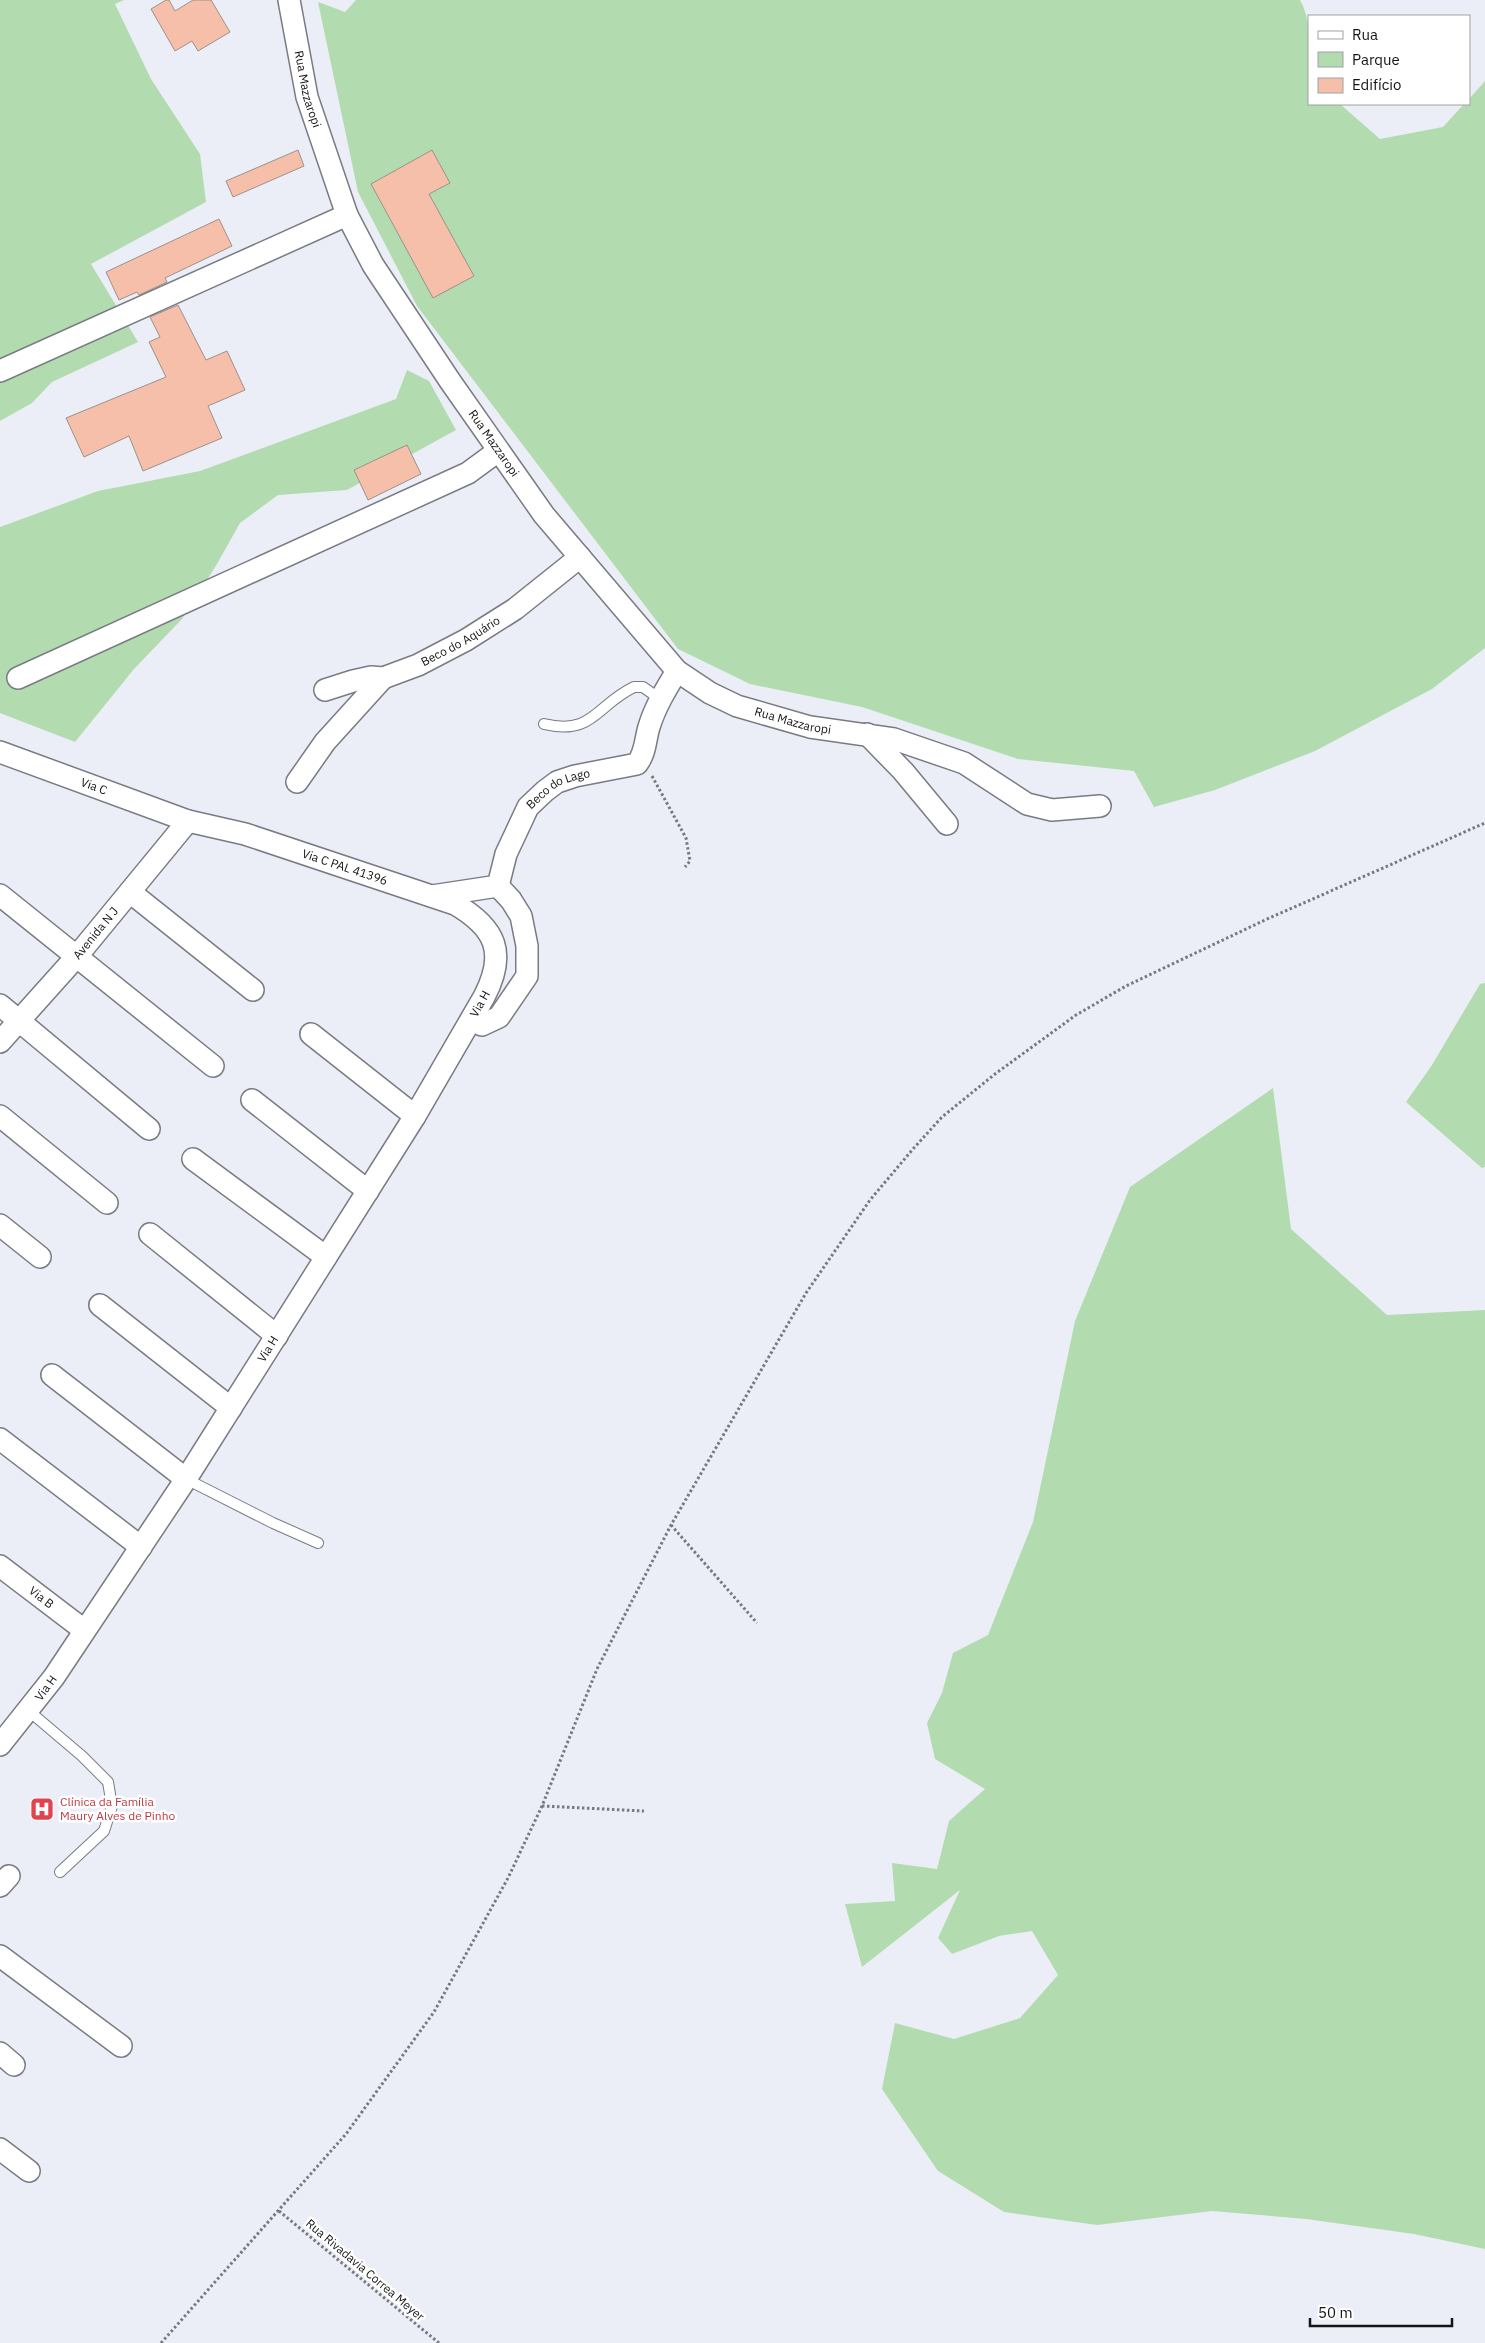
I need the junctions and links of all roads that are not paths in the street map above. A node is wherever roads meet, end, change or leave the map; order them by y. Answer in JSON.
{"nodes":[{"id":1,"x":290,"y":0,"type":"edge"},
{"id":2,"x":347,"y":215,"type":"junction"},
{"id":3,"x":0,"y":370,"type":"edge"},
{"id":4,"x":498,"y":451,"type":"junction"},
{"id":5,"x":580,"y":557,"type":"junction"},
{"id":6,"x":677,"y":671,"type":"junction"},
{"id":7,"x":18,"y":678,"type":"dead end"},
{"id":8,"x":384,"y":678,"type":"junction"},
{"id":9,"x":325,"y":690,"type":"dead end"},
{"id":10,"x":660,"y":699,"type":"junction"},
{"id":11,"x":544,"y":724,"type":"dead end"},
{"id":12,"x":867,"y":734,"type":"junction"},
{"id":13,"x":0,"y":752,"type":"edge"},
{"id":14,"x":297,"y":782,"type":"dead end"},
{"id":15,"x":1100,"y":806,"type":"dead end"},
{"id":16,"x":188,"y":821,"type":"junction"},
{"id":17,"x":946,"y":824,"type":"dead end"},
{"id":18,"x":498,"y":886,"type":"junction"},
{"id":19,"x":130,"y":892,"type":"junction"},
{"id":20,"x":0,"y":895,"type":"edge"},
{"id":21,"x":432,"y":896,"type":"junction"},
{"id":22,"x":490,"y":936,"type":"joint"},
{"id":23,"x":77,"y":956,"type":"junction"},
{"id":24,"x":253,"y":990,"type":"dead end"},
{"id":25,"x":0,"y":1005,"type":"edge"},
{"id":26,"x":18,"y":1019,"type":"junction"},
{"id":27,"x":471,"y":1020,"type":"junction"},
{"id":28,"x":311,"y":1034,"type":"dead end"},
{"id":29,"x":0,"y":1042,"type":"edge"},
{"id":30,"x":213,"y":1066,"type":"dead end"},
{"id":31,"x":252,"y":1100,"type":"dead end"},
{"id":32,"x":0,"y":1116,"type":"edge"},
{"id":33,"x":415,"y":1116,"type":"junction"},
{"id":34,"x":149,"y":1129,"type":"dead end"},
{"id":35,"x":192,"y":1159,"type":"dead end"},
{"id":36,"x":368,"y":1191,"type":"junction"},
{"id":37,"x":107,"y":1204,"type":"dead end"},
{"id":38,"x":0,"y":1225,"type":"edge"},
{"id":39,"x":150,"y":1234,"type":"dead end"},
{"id":40,"x":40,"y":1257,"type":"dead end"},
{"id":41,"x":326,"y":1257,"type":"junction"},
{"id":42,"x":100,"y":1305,"type":"dead end"},
{"id":43,"x":277,"y":1336,"type":"junction"},
{"id":44,"x":52,"y":1375,"type":"dead end"},
{"id":45,"x":231,"y":1408,"type":"junction"},
{"id":46,"x":0,"y":1439,"type":"edge"},
{"id":47,"x":186,"y":1479,"type":"junction"},
{"id":48,"x":318,"y":1543,"type":"dead end"},
{"id":49,"x":141,"y":1547,"type":"junction"},
{"id":50,"x":0,"y":1566,"type":"edge"},
{"id":51,"x":84,"y":1630,"type":"junction"},
{"id":52,"x":29,"y":1711,"type":"junction"},
{"id":53,"x":0,"y":1745,"type":"edge"},
{"id":54,"x":60,"y":1872,"type":"dead end"},
{"id":55,"x":0,"y":1956,"type":"edge"},
{"id":56,"x":121,"y":2046,"type":"dead end"},
{"id":57,"x":0,"y":2149,"type":"edge"},
{"id":58,"x":29,"y":2171,"type":"dead end"}],
"edges":[{"from":1,"to":2,"type":"street","name":"Rua Mazzaropi"},
{"from":2,"to":3,"type":"street"},
{"from":2,"to":4,"type":"street","name":"Rua Mazzaropi"},
{"from":4,"to":5,"type":"street","name":"Rua Mazzaropi"},
{"from":4,"to":7,"type":"street"},
{"from":5,"to":6,"type":"street","name":"Rua Mazzaropi"},
{"from":5,"to":8,"type":"street","name":"Beco do Aquário"},
{"from":6,"to":10,"type":"street"},
{"from":6,"to":12,"type":"street","name":"Rua Mazzaropi"},
{"from":8,"to":9,"type":"street","name":"Beco do Aquário"},
{"from":8,"to":14,"type":"street"},
{"from":10,"to":11,"type":"lane"},
{"from":10,"to":18,"type":"street","name":"Beco do Lago"},
{"from":12,"to":15,"type":"street","name":"Rua Mazzaropi"},
{"from":12,"to":17,"type":"street"},
{"from":13,"to":16,"type":"street","name":"Via C"},
{"from":16,"to":19,"type":"street","name":"Avenida N J"},
{"from":16,"to":21,"type":"street","name":"Via C PAL 41396"},
{"from":18,"to":21,"type":"street"},
{"from":18,"to":27,"type":"street"},
{"from":19,"to":23,"type":"street","name":"Avenida N J"},
{"from":19,"to":24,"type":"street"},
{"from":20,"to":23,"type":"street"},
{"from":21,"to":22,"type":"street","name":"Via C PAL 41396"},
{"from":22,"to":27,"type":"street","name":"Via H"},
{"from":23,"to":26,"type":"street","name":"Avenida N J"},
{"from":23,"to":30,"type":"street"},
{"from":25,"to":26,"type":"street"},
{"from":26,"to":29,"type":"street","name":"Avenida N J"},
{"from":26,"to":34,"type":"street"},
{"from":27,"to":33,"type":"street","name":"Via H"},
{"from":28,"to":33,"type":"street"},
{"from":31,"to":36,"type":"street"},
{"from":32,"to":37,"type":"street"},
{"from":33,"to":36,"type":"street","name":"Via H"},
{"from":35,"to":41,"type":"street"},
{"from":36,"to":41,"type":"street","name":"Via H"},
{"from":38,"to":40,"type":"street"},
{"from":39,"to":43,"type":"street"},
{"from":41,"to":43,"type":"street","name":"Via H"},
{"from":42,"to":45,"type":"street"},
{"from":43,"to":45,"type":"street","name":"Via H"},
{"from":44,"to":47,"type":"street"},
{"from":45,"to":47,"type":"street","name":"Via H"},
{"from":46,"to":49,"type":"street"},
{"from":47,"to":48,"type":"lane"},
{"from":47,"to":49,"type":"street","name":"Via H"},
{"from":49,"to":51,"type":"street","name":"Via H"},
{"from":50,"to":51,"type":"street","name":"Via B"},
{"from":51,"to":52,"type":"street","name":"Via H"},
{"from":52,"to":53,"type":"street","name":"Via H"},
{"from":52,"to":54,"type":"lane"},
{"from":55,"to":56,"type":"street"},
{"from":57,"to":58,"type":"street"}]}
